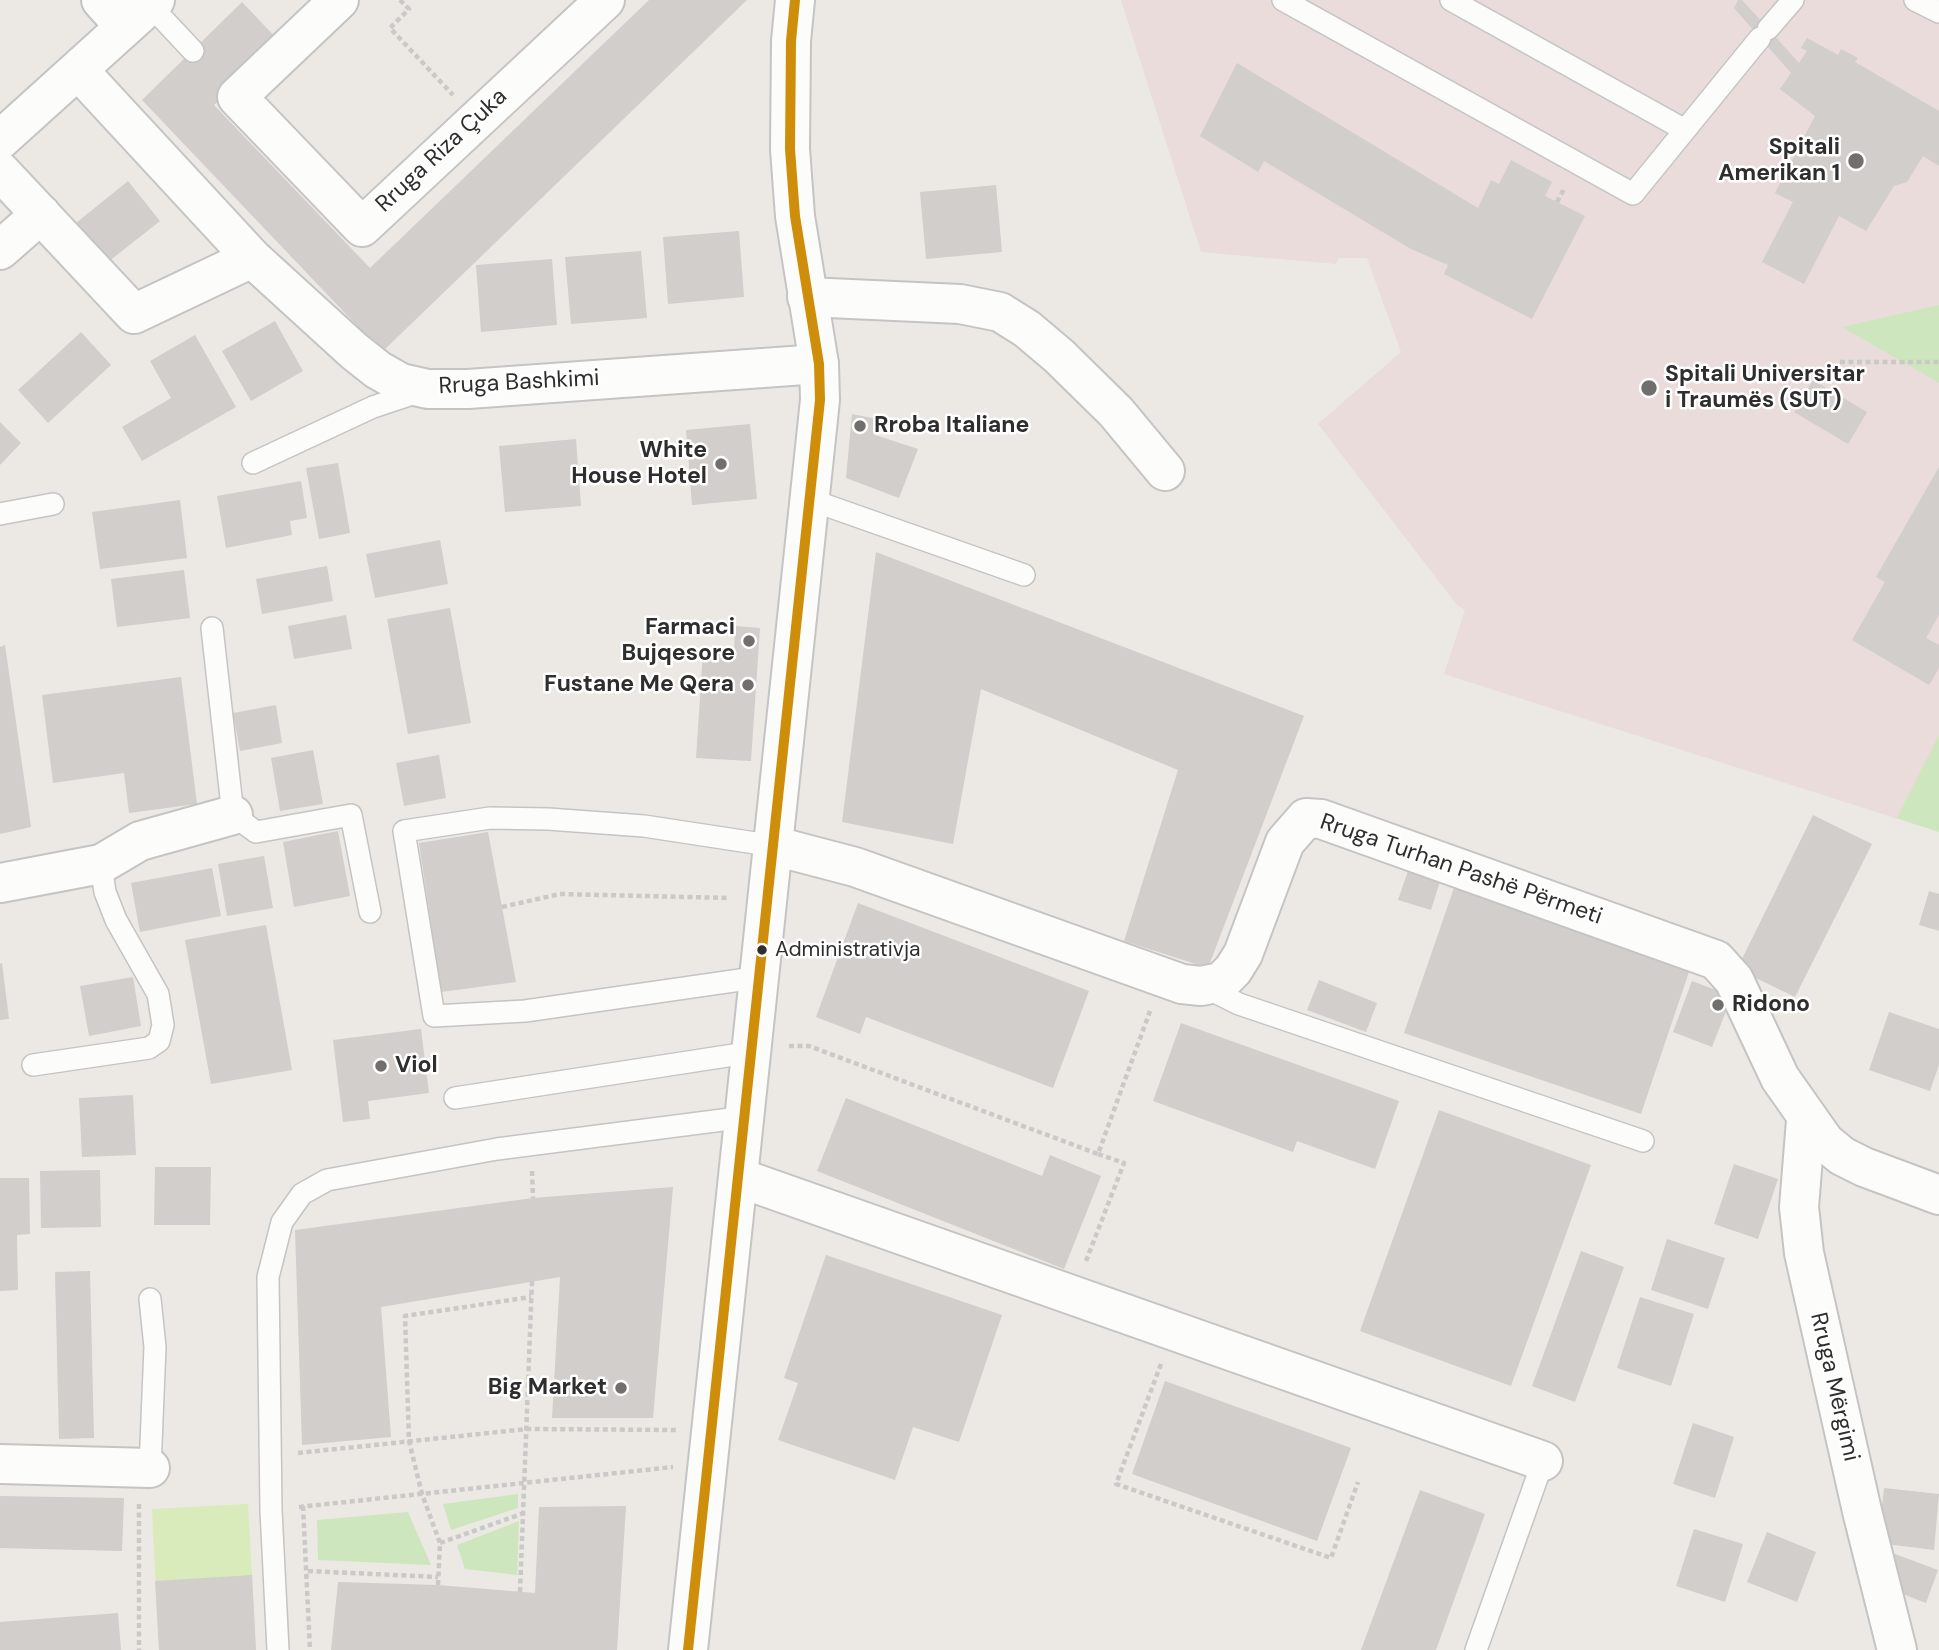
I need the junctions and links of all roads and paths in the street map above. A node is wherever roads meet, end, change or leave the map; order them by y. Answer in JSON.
{"nodes":[{"id":1,"x":339,"y":0,"type":"edge"},
{"id":2,"x":400,"y":0,"type":"edge"},
{"id":3,"x":605,"y":0,"type":"edge"},
{"id":4,"x":795,"y":0,"type":"edge"},
{"id":5,"x":1283,"y":0,"type":"edge"},
{"id":6,"x":1451,"y":0,"type":"edge"},
{"id":7,"x":1793,"y":0,"type":"edge"},
{"id":8,"x":1914,"y":0,"type":"edge"},
{"id":9,"x":133,"y":8,"type":"edge"},
{"id":10,"x":1939,"y":12,"type":"edge"},
{"id":11,"x":192,"y":51,"type":"dead end"},
{"id":12,"x":78,"y":70,"type":"junction"},
{"id":13,"x":498,"y":98,"type":"junction"},
{"id":14,"x":1685,"y":130,"type":"junction"},
{"id":15,"x":0,"y":140,"type":"edge"},
{"id":16,"x":0,"y":171,"type":"edge"},
{"id":17,"x":41,"y":214,"type":"junction"},
{"id":18,"x":0,"y":250,"type":"edge"},
{"id":19,"x":252,"y":257,"type":"junction"},
{"id":20,"x":807,"y":298,"type":"junction"},
{"id":21,"x":1840,"y":362,"type":"dead end"},
{"id":22,"x":1939,"y":362,"type":"edge"},
{"id":23,"x":819,"y":364,"type":"junction"},
{"id":24,"x":428,"y":389,"type":"junction"},
{"id":25,"x":253,"y":463,"type":"dead end"},
{"id":26,"x":1165,"y":471,"type":"dead end"},
{"id":27,"x":811,"y":500,"type":"junction"},
{"id":28,"x":54,"y":504,"type":"dead end"},
{"id":29,"x":0,"y":514,"type":"edge"},
{"id":30,"x":1024,"y":575,"type":"dead end"},
{"id":31,"x":212,"y":628,"type":"dead end"},
{"id":32,"x":233,"y":815,"type":"junction"},
{"id":33,"x":775,"y":846,"type":"junction"},
{"id":34,"x":101,"y":863,"type":"junction"},
{"id":35,"x":0,"y":883,"type":"edge"},
{"id":36,"x":769,"y":900,"type":"junction"},
{"id":37,"x":502,"y":907,"type":"dead end"},
{"id":38,"x":370,"y":912,"type":"dead end"},
{"id":39,"x":761,"y":977,"type":"junction"},
{"id":40,"x":1162,"y":977,"type":"junction"},
{"id":41,"x":1201,"y":986,"type":"junction"},
{"id":42,"x":754,"y":1049,"type":"junction"},
{"id":43,"x":33,"y":1065,"type":"dead end"},
{"id":44,"x":455,"y":1098,"type":"dead end"},
{"id":45,"x":746,"y":1117,"type":"junction"},
{"id":46,"x":1806,"y":1120,"type":"junction"},
{"id":47,"x":1643,"y":1141,"type":"dead end"},
{"id":48,"x":1098,"y":1154,"type":"junction"},
{"id":49,"x":740,"y":1178,"type":"junction"},
{"id":50,"x":1939,"y":1195,"type":"edge"},
{"id":51,"x":532,"y":1281,"type":"dead end"},
{"id":52,"x":1073,"y":1296,"type":"junction"},
{"id":53,"x":531,"y":1297,"type":"junction"},
{"id":54,"x":150,"y":1299,"type":"dead end"},
{"id":55,"x":1173,"y":1331,"type":"junction"},
{"id":56,"x":527,"y":1429,"type":"junction"},
{"id":57,"x":409,"y":1441,"type":"junction"},
{"id":58,"x":710,"y":1447,"type":"junction"},
{"id":59,"x":270,"y":1455,"type":"junction"},
{"id":60,"x":1543,"y":1461,"type":"joint"},
{"id":61,"x":0,"y":1464,"type":"edge"},
{"id":62,"x":144,"y":1468,"type":"junction"},
{"id":63,"x":1358,"y":1482,"type":"dead end"},
{"id":64,"x":525,"y":1484,"type":"junction"},
{"id":65,"x":422,"y":1494,"type":"junction"},
{"id":66,"x":303,"y":1506,"type":"junction"},
{"id":67,"x":271,"y":1510,"type":"junction"},
{"id":68,"x":525,"y":1513,"type":"junction"},
{"id":69,"x":440,"y":1543,"type":"junction"},
{"id":70,"x":308,"y":1571,"type":"junction"},
{"id":71,"x":438,"y":1577,"type":"junction"},
{"id":72,"x":439,"y":1585,"type":"dead end"},
{"id":73,"x":520,"y":1592,"type":"dead end"},
{"id":74,"x":139,"y":1650,"type":"edge"},
{"id":75,"x":278,"y":1650,"type":"edge"},
{"id":76,"x":310,"y":1650,"type":"edge"},
{"id":77,"x":688,"y":1650,"type":"edge"},
{"id":78,"x":1476,"y":1650,"type":"edge"},
{"id":79,"x":1897,"y":1650,"type":"edge"}],
"edges":[{"from":1,"to":13,"type":"street","name":"Rruga Riza Çuka"},
{"from":2,"to":13,"type":"path"},
{"from":3,"to":13,"type":"street","name":"Rruga Riza Çuka"},
{"from":4,"to":20,"type":"street"},
{"from":5,"to":14,"type":"lane"},
{"from":6,"to":14,"type":"lane"},
{"from":7,"to":14,"type":"lane"},
{"from":8,"to":10,"type":"lane"},
{"from":9,"to":11,"type":"lane"},
{"from":9,"to":12,"type":"street"},
{"from":12,"to":15,"type":"street"},
{"from":12,"to":19,"type":"street","name":"Rruga Bashkimi"},
{"from":16,"to":17,"type":"street"},
{"from":17,"to":18,"type":"street"},
{"from":17,"to":19,"type":"street"},
{"from":19,"to":24,"type":"street","name":"Rruga Bashkimi"},
{"from":20,"to":23,"type":"street"},
{"from":20,"to":26,"type":"street"},
{"from":21,"to":22,"type":"path"},
{"from":23,"to":24,"type":"street","name":"Rruga Bashkimi"},
{"from":23,"to":27,"type":"street"},
{"from":24,"to":25,"type":"lane"},
{"from":27,"to":30,"type":"lane"},
{"from":27,"to":33,"type":"street"},
{"from":28,"to":29,"type":"lane"},
{"from":31,"to":32,"type":"lane"},
{"from":32,"to":34,"type":"street"},
{"from":32,"to":38,"type":"lane"},
{"from":33,"to":36,"type":"street"},
{"from":33,"to":39,"type":"lane"},
{"from":33,"to":40,"type":"street"},
{"from":34,"to":35,"type":"street"},
{"from":34,"to":43,"type":"lane"},
{"from":36,"to":37,"type":"path"},
{"from":36,"to":39,"type":"street"},
{"from":39,"to":42,"type":"street"},
{"from":40,"to":41,"type":"street"},
{"from":40,"to":48,"type":"path"},
{"from":41,"to":46,"type":"street","name":"Rruga Turhan Pashë Përmeti"},
{"from":41,"to":47,"type":"lane"},
{"from":42,"to":44,"type":"lane"},
{"from":42,"to":45,"type":"street"},
{"from":42,"to":48,"type":"path"},
{"from":45,"to":49,"type":"street"},
{"from":45,"to":59,"type":"lane"},
{"from":46,"to":50,"type":"street","name":"Rruga Turhan Pashë Përmeti"},
{"from":46,"to":79,"type":"street","name":"Rruga Mërgimi"},
{"from":48,"to":52,"type":"path"},
{"from":49,"to":52,"type":"street"},
{"from":49,"to":58,"type":"street"},
{"from":51,"to":53,"type":"path"},
{"from":52,"to":55,"type":"street"},
{"from":53,"to":56,"type":"path"},
{"from":53,"to":57,"type":"path"},
{"from":54,"to":62,"type":"lane"},
{"from":55,"to":60,"type":"street"},
{"from":55,"to":63,"type":"path"},
{"from":56,"to":57,"type":"path"},
{"from":56,"to":58,"type":"path"},
{"from":56,"to":64,"type":"path"},
{"from":57,"to":59,"type":"path"},
{"from":57,"to":65,"type":"path"},
{"from":58,"to":64,"type":"path"},
{"from":58,"to":77,"type":"street"},
{"from":59,"to":67,"type":"lane"},
{"from":60,"to":78,"type":"lane"},
{"from":61,"to":62,"type":"street"},
{"from":62,"to":74,"type":"path"},
{"from":64,"to":65,"type":"path"},
{"from":64,"to":68,"type":"path"},
{"from":65,"to":66,"type":"path"},
{"from":65,"to":69,"type":"path"},
{"from":66,"to":67,"type":"path"},
{"from":66,"to":70,"type":"path"},
{"from":67,"to":75,"type":"lane"},
{"from":68,"to":69,"type":"path"},
{"from":68,"to":73,"type":"path"},
{"from":69,"to":71,"type":"path"},
{"from":70,"to":71,"type":"path"},
{"from":70,"to":76,"type":"path"},
{"from":71,"to":72,"type":"path"}]}
